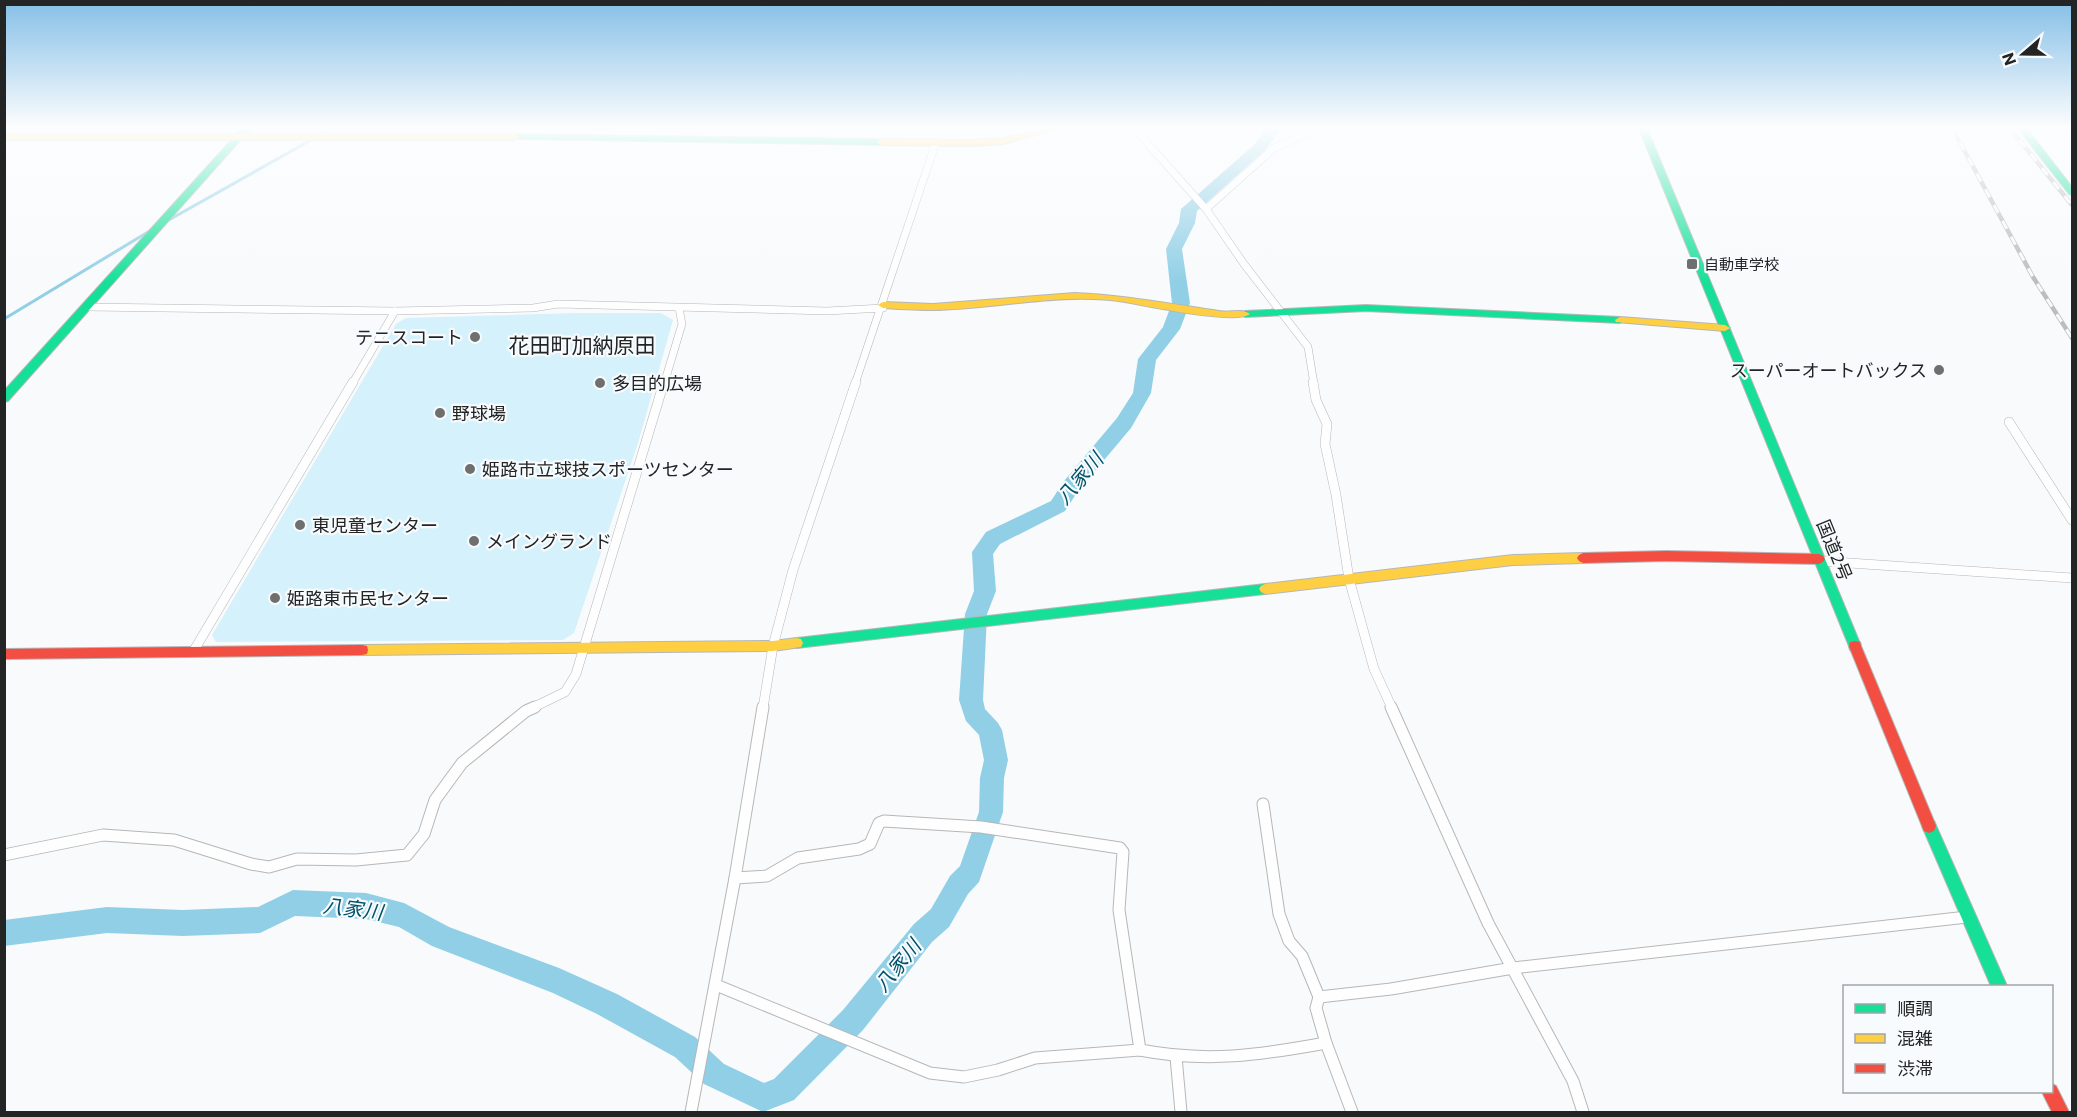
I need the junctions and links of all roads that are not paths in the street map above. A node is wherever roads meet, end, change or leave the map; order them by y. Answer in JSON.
{"nodes":[{"id":1,"x":202,"y":178,"type":"edge"},
{"id":2,"x":924,"y":178,"type":"edge"},
{"id":3,"x":1178,"y":178,"type":"edge"},
{"id":4,"x":1240,"y":178,"type":"edge"},
{"id":5,"x":1663,"y":178,"type":"edge"},
{"id":6,"x":2062,"y":178,"type":"edge"},
{"id":7,"x":2073,"y":192,"type":"edge"},
{"id":8,"x":1206,"y":209,"type":"junction"},
{"id":9,"x":88,"y":307,"type":"junction"},
{"id":10,"x":883,"y":307,"type":"junction"},
{"id":11,"x":679,"y":308,"type":"junction"},
{"id":12,"x":395,"y":311,"type":"junction"},
{"id":13,"x":1283,"y":311,"type":"junction"},
{"id":14,"x":1725,"y":328,"type":"junction"},
{"id":15,"x":4,"y":399,"type":"edge"},
{"id":16,"x":2009,"y":422,"type":"dead end"},
{"id":17,"x":2073,"y":520,"type":"edge"},
{"id":18,"x":1820,"y":560,"type":"junction"},
{"id":19,"x":2073,"y":578,"type":"edge"},
{"id":20,"x":1349,"y":579,"type":"junction"},
{"id":21,"x":773,"y":646,"type":"junction"},
{"id":22,"x":583,"y":648,"type":"junction"},
{"id":23,"x":193,"y":652,"type":"junction"},
{"id":24,"x":4,"y":654,"type":"edge"},
{"id":25,"x":1263,"y":804,"type":"dead end"},
{"id":26,"x":4,"y":855,"type":"edge"},
{"id":27,"x":735,"y":878,"type":"junction"},
{"id":28,"x":1967,"y":917,"type":"junction"},
{"id":29,"x":1514,"y":968,"type":"junction"},
{"id":30,"x":716,"y":985,"type":"junction"},
{"id":31,"x":1998,"y":985,"type":"edge"},
{"id":32,"x":1319,"y":997,"type":"junction"},
{"id":33,"x":1326,"y":1043,"type":"junction"},
{"id":34,"x":1140,"y":1050,"type":"junction"},
{"id":35,"x":1176,"y":1057,"type":"junction"},
{"id":36,"x":2051,"y":1093,"type":"edge"},
{"id":37,"x":691,"y":1113,"type":"edge"},
{"id":38,"x":1181,"y":1113,"type":"edge"},
{"id":39,"x":1352,"y":1113,"type":"edge"},
{"id":40,"x":1583,"y":1113,"type":"edge"},
{"id":41,"x":2061,"y":1113,"type":"edge"}],
"edges":[{"from":1,"to":9,"type":"main road"},
{"from":2,"to":10,"type":"street"},
{"from":3,"to":8,"type":"street"},
{"from":4,"to":8,"type":"street"},
{"from":5,"to":14,"type":"main road","name":"国道2号"},
{"from":6,"to":7,"type":"main road"},
{"from":8,"to":13,"type":"street"},
{"from":9,"to":12,"type":"street"},
{"from":9,"to":15,"type":"main road"},
{"from":10,"to":11,"type":"street"},
{"from":10,"to":13,"type":"main road"},
{"from":10,"to":21,"type":"street"},
{"from":11,"to":12,"type":"street"},
{"from":11,"to":22,"type":"street"},
{"from":12,"to":23,"type":"street"},
{"from":13,"to":14,"type":"main road"},
{"from":13,"to":20,"type":"street"},
{"from":14,"to":18,"type":"main road","name":"国道2号"},
{"from":16,"to":17,"type":"street"},
{"from":18,"to":19,"type":"street"},
{"from":18,"to":20,"type":"main road"},
{"from":18,"to":28,"type":"main road","name":"国道2号"},
{"from":20,"to":21,"type":"main road"},
{"from":20,"to":29,"type":"street"},
{"from":21,"to":22,"type":"main road"},
{"from":21,"to":27,"type":"street"},
{"from":22,"to":23,"type":"main road"},
{"from":22,"to":26,"type":"street"},
{"from":23,"to":24,"type":"main road"},
{"from":25,"to":32,"type":"street"},
{"from":27,"to":30,"type":"street"},
{"from":27,"to":34,"type":"street"},
{"from":28,"to":29,"type":"street"},
{"from":28,"to":31,"type":"main road","name":"国道2号"},
{"from":29,"to":32,"type":"street"},
{"from":29,"to":40,"type":"street"},
{"from":30,"to":34,"type":"street"},
{"from":30,"to":37,"type":"street"},
{"from":32,"to":33,"type":"street"},
{"from":33,"to":35,"type":"street"},
{"from":33,"to":39,"type":"street"},
{"from":34,"to":35,"type":"street"},
{"from":35,"to":38,"type":"street"},
{"from":36,"to":41,"type":"main road"}]}
